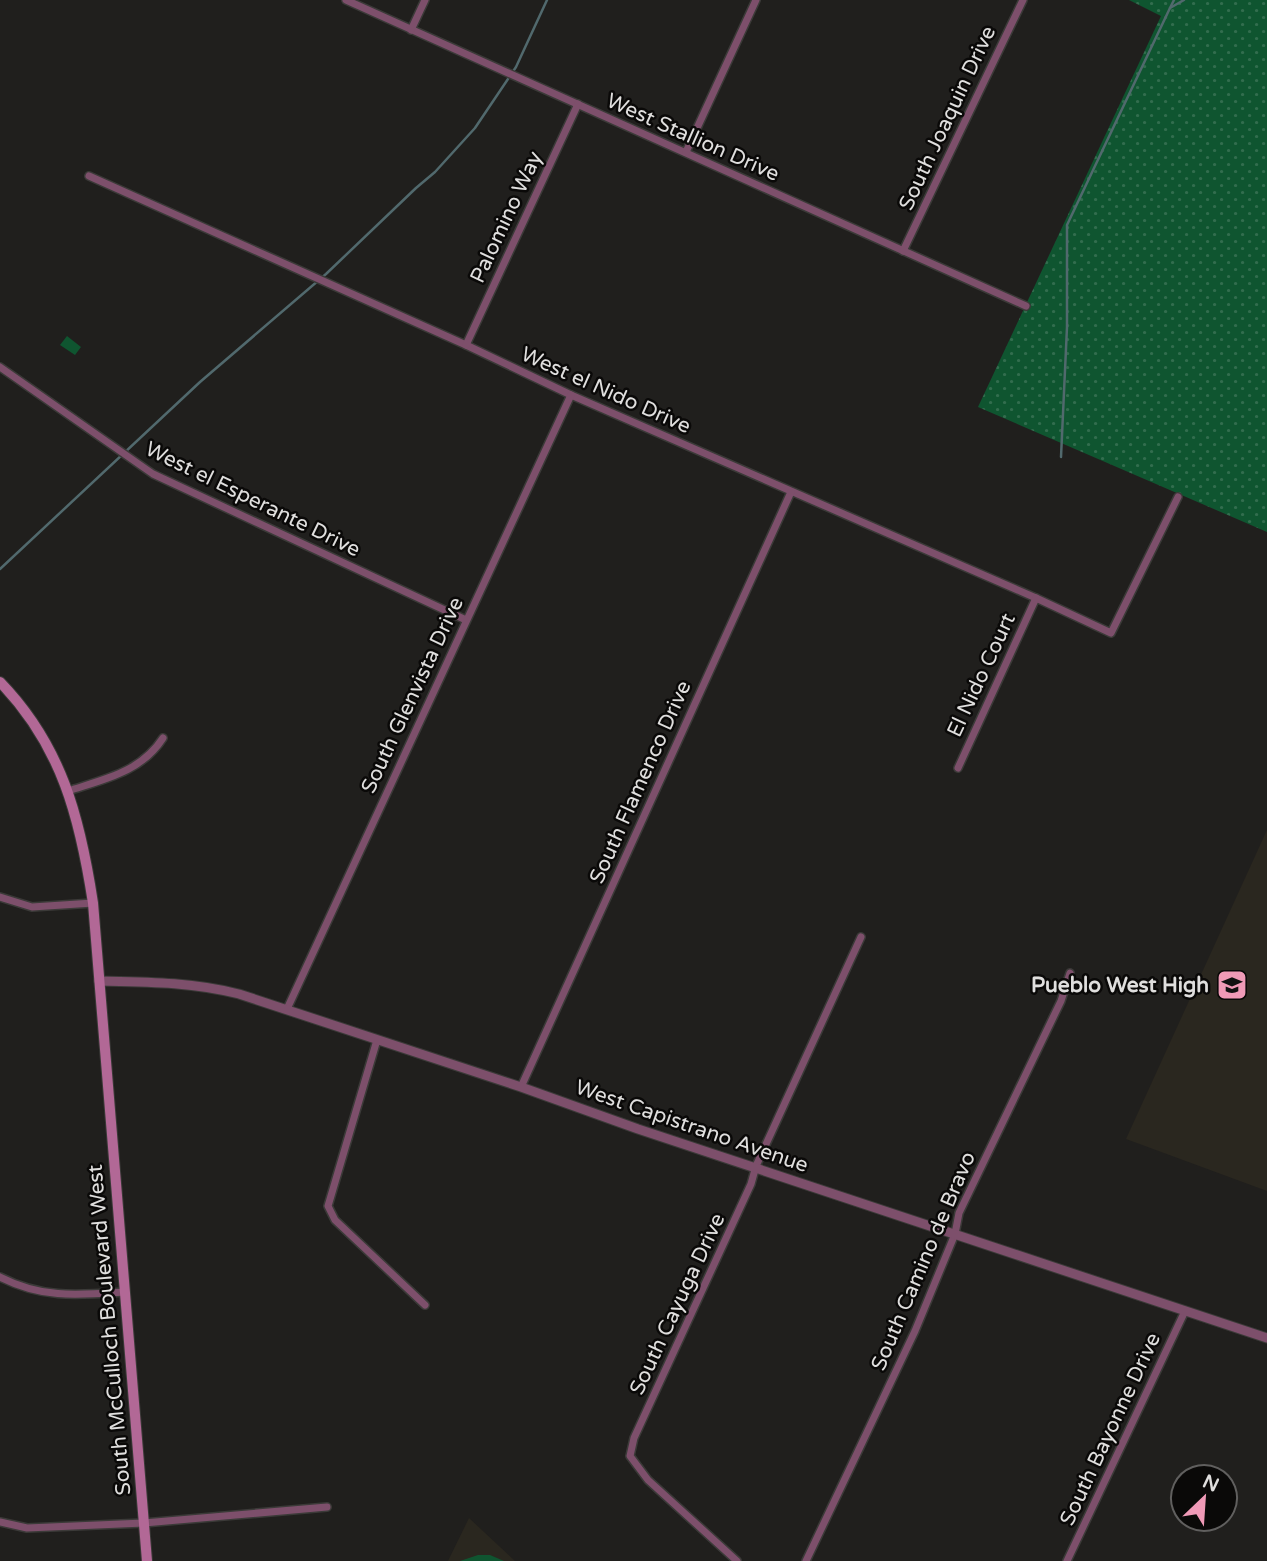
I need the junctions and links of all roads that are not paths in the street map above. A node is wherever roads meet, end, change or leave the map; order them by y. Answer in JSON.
{"nodes":[{"id":1,"x":346,"y":0,"type":"edge"},
{"id":2,"x":425,"y":0,"type":"edge"},
{"id":3,"x":756,"y":0,"type":"edge"},
{"id":4,"x":1023,"y":0,"type":"edge"},
{"id":5,"x":411,"y":30,"type":"junction"},
{"id":6,"x":579,"y":104,"type":"junction"},
{"id":7,"x":685,"y":152,"type":"junction"},
{"id":8,"x":89,"y":176,"type":"dead end"},
{"id":9,"x":903,"y":251,"type":"junction"},
{"id":10,"x":1026,"y":306,"type":"dead end"},
{"id":11,"x":466,"y":345,"type":"junction"},
{"id":12,"x":0,"y":367,"type":"edge"},
{"id":13,"x":572,"y":396,"type":"junction"},
{"id":14,"x":791,"y":492,"type":"junction"},
{"id":15,"x":1178,"y":497,"type":"dead end"},
{"id":16,"x":1036,"y":598,"type":"junction"},
{"id":17,"x":466,"y":620,"type":"junction"},
{"id":18,"x":0,"y":682,"type":"edge"},
{"id":19,"x":163,"y":738,"type":"dead end"},
{"id":20,"x":958,"y":768,"type":"dead end"},
{"id":21,"x":68,"y":791,"type":"junction"},
{"id":22,"x":0,"y":897,"type":"edge"},
{"id":23,"x":93,"y":903,"type":"junction"},
{"id":24,"x":861,"y":937,"type":"dead end"},
{"id":25,"x":1069,"y":973,"type":"dead end"},
{"id":26,"x":99,"y":981,"type":"junction"},
{"id":27,"x":287,"y":1009,"type":"junction"},
{"id":28,"x":377,"y":1040,"type":"junction"},
{"id":29,"x":521,"y":1087,"type":"junction"},
{"id":30,"x":755,"y":1166,"type":"junction"},
{"id":31,"x":955,"y":1234,"type":"junction"},
{"id":32,"x":0,"y":1278,"type":"edge"},
{"id":33,"x":125,"y":1292,"type":"junction"},
{"id":34,"x":425,"y":1305,"type":"dead end"},
{"id":35,"x":1185,"y":1311,"type":"junction"},
{"id":36,"x":1267,"y":1338,"type":"edge"},
{"id":37,"x":327,"y":1507,"type":"dead end"},
{"id":38,"x":0,"y":1522,"type":"edge"},
{"id":39,"x":144,"y":1523,"type":"junction"},
{"id":40,"x":147,"y":1561,"type":"edge"},
{"id":41,"x":737,"y":1561,"type":"edge"},
{"id":42,"x":806,"y":1561,"type":"edge"},
{"id":43,"x":1067,"y":1561,"type":"edge"}],
"edges":[{"from":1,"to":5,"type":"street","name":"West Stallion Drive"},
{"from":2,"to":5,"type":"street"},
{"from":3,"to":7,"type":"street"},
{"from":4,"to":9,"type":"street","name":"South Joaquin Drive"},
{"from":5,"to":6,"type":"street","name":"West Stallion Drive"},
{"from":6,"to":7,"type":"street","name":"West Stallion Drive"},
{"from":6,"to":11,"type":"street","name":"Palomino Way"},
{"from":7,"to":9,"type":"street","name":"West Stallion Drive"},
{"from":8,"to":11,"type":"street","name":"West el Nido Drive"},
{"from":9,"to":10,"type":"street","name":"West Stallion Drive"},
{"from":11,"to":13,"type":"street","name":"West el Nido Drive"},
{"from":12,"to":17,"type":"street","name":"West el Esperante Drive"},
{"from":13,"to":14,"type":"street","name":"West el Nido Drive"},
{"from":13,"to":17,"type":"street","name":"South Glenvista Drive"},
{"from":14,"to":16,"type":"street","name":"West el Nido Drive"},
{"from":14,"to":29,"type":"street","name":"South Flamenco Drive"},
{"from":15,"to":16,"type":"street","name":"West el Nido Drive"},
{"from":16,"to":20,"type":"street","name":"El Nido Court"},
{"from":17,"to":27,"type":"street","name":"South Glenvista Drive"},
{"from":18,"to":21,"type":"main road","name":"South McCulloch Boulevard West"},
{"from":19,"to":21,"type":"street"},
{"from":21,"to":23,"type":"main road","name":"South McCulloch Boulevard West"},
{"from":22,"to":23,"type":"street"},
{"from":23,"to":26,"type":"main road","name":"South McCulloch Boulevard West"},
{"from":24,"to":30,"type":"street","name":"South Cayuga Drive"},
{"from":25,"to":31,"type":"street","name":"South Camino de Bravo"},
{"from":26,"to":27,"type":"street","name":"West Capistrano Avenue"},
{"from":26,"to":33,"type":"main road","name":"South McCulloch Boulevard West"},
{"from":27,"to":28,"type":"street","name":"West Capistrano Avenue"},
{"from":28,"to":29,"type":"street","name":"West Capistrano Avenue"},
{"from":28,"to":34,"type":"street"},
{"from":29,"to":30,"type":"street","name":"West Capistrano Avenue"},
{"from":30,"to":31,"type":"street","name":"West Capistrano Avenue"},
{"from":30,"to":41,"type":"street","name":"South Cayuga Drive"},
{"from":31,"to":35,"type":"street","name":"West Capistrano Avenue"},
{"from":31,"to":42,"type":"street","name":"South Camino de Bravo"},
{"from":32,"to":33,"type":"street"},
{"from":33,"to":39,"type":"main road","name":"South McCulloch Boulevard West"},
{"from":35,"to":36,"type":"street","name":"West Capistrano Avenue"},
{"from":35,"to":43,"type":"street","name":"South Bayonne Drive"},
{"from":37,"to":39,"type":"street"},
{"from":38,"to":39,"type":"street"},
{"from":39,"to":40,"type":"main road","name":"South McCulloch Boulevard West"}]}
